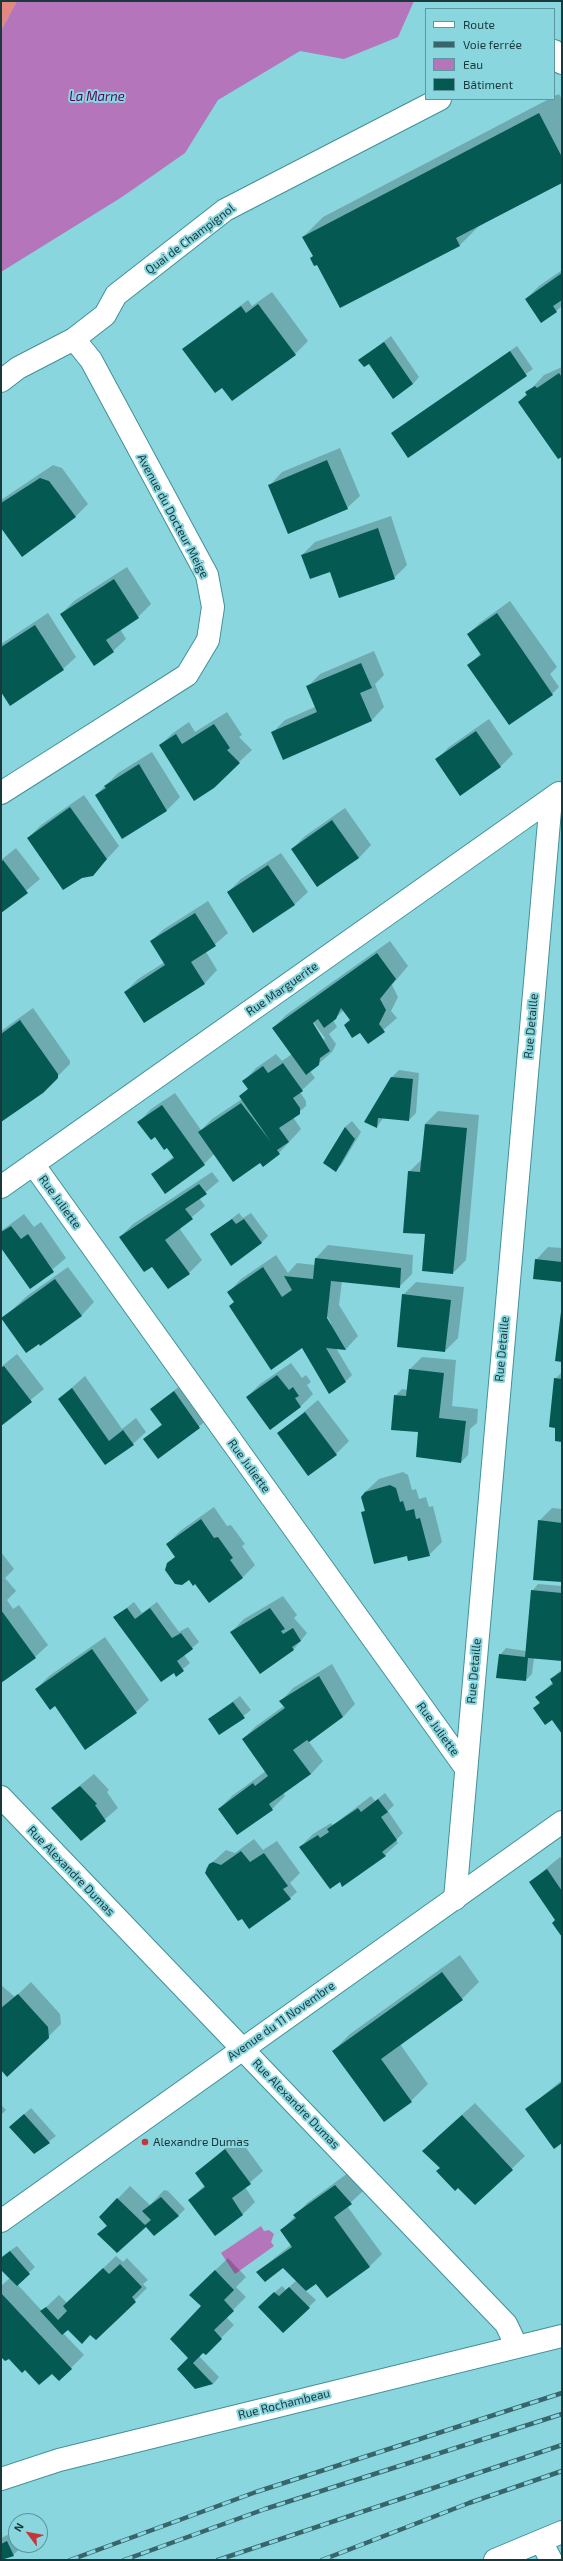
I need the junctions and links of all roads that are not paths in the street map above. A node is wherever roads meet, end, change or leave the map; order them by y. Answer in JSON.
{"nodes":[{"id":1,"x":555,"y":52,"type":"edge"},
{"id":2,"x":562,"y":63,"type":"edge"},
{"id":3,"x":438,"y":100,"type":"edge"},
{"id":4,"x":74,"y":339,"type":"junction"},
{"id":5,"x":1,"y":381,"type":"edge"},
{"id":6,"x":1,"y":793,"type":"edge"},
{"id":7,"x":557,"y":795,"type":"edge"},
{"id":8,"x":33,"y":1164,"type":"junction"},
{"id":9,"x":1,"y":1186,"type":"edge"},
{"id":10,"x":465,"y":1767,"type":"junction"},
{"id":11,"x":1,"y":1797,"type":"edge"},
{"id":12,"x":562,"y":1822,"type":"edge"},
{"id":13,"x":455,"y":1899,"type":"junction"},
{"id":14,"x":241,"y":2048,"type":"junction"},
{"id":15,"x":1,"y":2221,"type":"edge"},
{"id":16,"x":562,"y":2336,"type":"edge"},
{"id":17,"x":517,"y":2347,"type":"junction"},
{"id":18,"x":3,"y":2474,"type":"edge"},
{"id":19,"x":562,"y":2532,"type":"edge"},
{"id":20,"x":546,"y":2551,"type":"edge"},
{"id":21,"x":495,"y":2560,"type":"edge"}],
"edges":[{"from":1,"to":2,"type":"street"},
{"from":3,"to":4,"type":"street","name":"Quai de Champignol"},
{"from":4,"to":5,"type":"street","name":"Quai de Champignol"},
{"from":4,"to":6,"type":"street","name":"Avenue du Docteur Meige"},
{"from":7,"to":8,"type":"street","name":"Rue Marguerite"},
{"from":7,"to":10,"type":"street","name":"Rue Detaille"},
{"from":8,"to":9,"type":"street","name":"Rue Marguerite"},
{"from":8,"to":10,"type":"street","name":"Rue Juliette"},
{"from":10,"to":13,"type":"street","name":"Rue Detaille"},
{"from":11,"to":14,"type":"street","name":"Rue Alexandre Dumas"},
{"from":12,"to":13,"type":"street","name":"Avenue du 11 Novembre"},
{"from":13,"to":14,"type":"street","name":"Avenue du 11 Novembre"},
{"from":14,"to":15,"type":"street","name":"Avenue du 11 Novembre"},
{"from":14,"to":17,"type":"street","name":"Rue Alexandre Dumas"},
{"from":16,"to":17,"type":"street","name":"Rue Rochambeau"},
{"from":17,"to":18,"type":"street","name":"Rue Rochambeau"},
{"from":19,"to":20,"type":"street"},
{"from":20,"to":21,"type":"street"}]}
